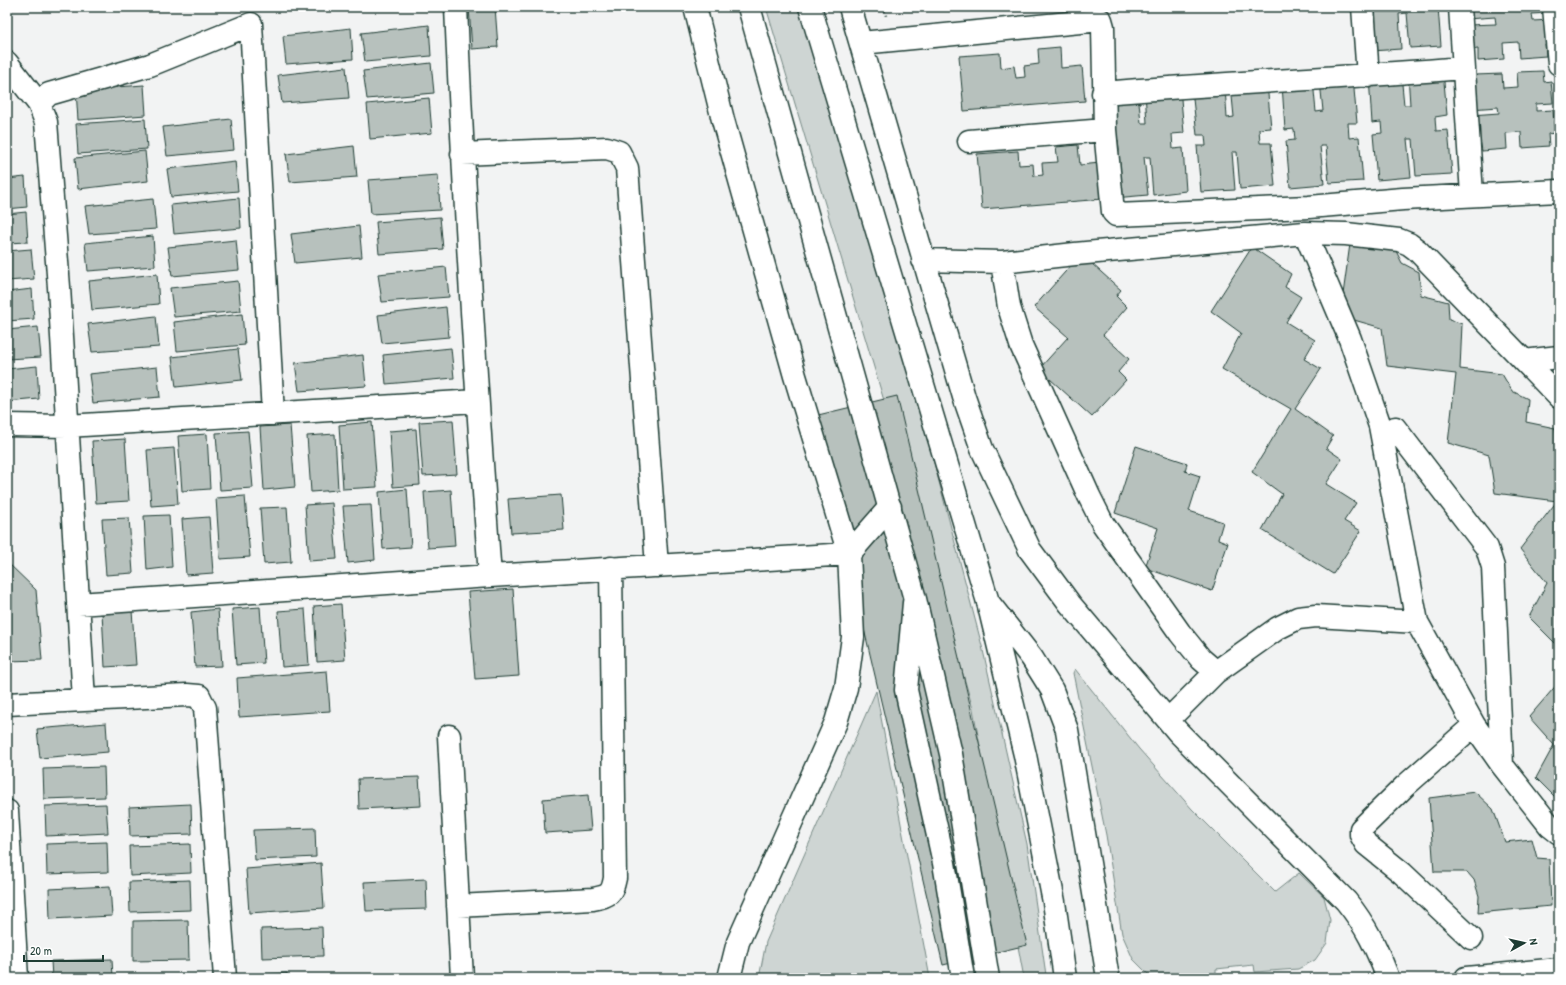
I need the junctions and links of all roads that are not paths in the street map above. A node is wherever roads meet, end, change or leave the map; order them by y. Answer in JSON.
{"nodes":[{"id":1,"x":456,"y":7,"type":"edge"},
{"id":2,"x":695,"y":7,"type":"edge"},
{"id":3,"x":749,"y":7,"type":"edge"},
{"id":4,"x":810,"y":7,"type":"edge"},
{"id":5,"x":850,"y":7,"type":"edge"},
{"id":6,"x":1363,"y":7,"type":"edge"},
{"id":7,"x":1460,"y":7,"type":"edge"},
{"id":8,"x":1554,"y":7,"type":"edge"},
{"id":9,"x":1100,"y":13,"type":"edge"},
{"id":10,"x":861,"y":43,"type":"junction"},
{"id":11,"x":7,"y":63,"type":"edge"},
{"id":12,"x":1559,"y":64,"type":"edge"},
{"id":13,"x":1463,"y":68,"type":"junction"},
{"id":14,"x":1368,"y":76,"type":"junction"},
{"id":15,"x":1103,"y":94,"type":"junction"},
{"id":16,"x":40,"y":104,"type":"junction"},
{"id":17,"x":1105,"y":130,"type":"junction"},
{"id":18,"x":969,"y":141,"type":"dead end"},
{"id":19,"x":462,"y":154,"type":"junction"},
{"id":20,"x":1559,"y":191,"type":"edge"},
{"id":21,"x":1472,"y":195,"type":"junction"},
{"id":22,"x":1305,"y":233,"type":"junction"},
{"id":23,"x":923,"y":260,"type":"junction"},
{"id":24,"x":1002,"y":262,"type":"junction"},
{"id":25,"x":1559,"y":357,"type":"edge"},
{"id":26,"x":1524,"y":361,"type":"junction"},
{"id":27,"x":1559,"y":397,"type":"edge"},
{"id":28,"x":477,"y":401,"type":"junction"},
{"id":29,"x":272,"y":414,"type":"junction"},
{"id":30,"x":7,"y":425,"type":"edge"},
{"id":31,"x":67,"y":426,"type":"junction"},
{"id":32,"x":1395,"y":428,"type":"dead end"},
{"id":33,"x":890,"y":507,"type":"junction"},
{"id":34,"x":849,"y":554,"type":"junction"},
{"id":35,"x":657,"y":566,"type":"junction"},
{"id":36,"x":611,"y":568,"type":"junction"},
{"id":37,"x":490,"y":576,"type":"junction"},
{"id":38,"x":915,"y":599,"type":"junction"},
{"id":39,"x":988,"y":602,"type":"junction"},
{"id":40,"x":78,"y":604,"type":"junction"},
{"id":41,"x":1417,"y":622,"type":"junction"},
{"id":42,"x":1216,"y":672,"type":"junction"},
{"id":43,"x":84,"y":700,"type":"junction"},
{"id":44,"x":7,"y":704,"type":"edge"},
{"id":45,"x":1168,"y":720,"type":"junction"},
{"id":46,"x":1474,"y":725,"type":"junction"},
{"id":47,"x":449,"y":736,"type":"dead end"},
{"id":48,"x":1502,"y":765,"type":"junction"},
{"id":49,"x":7,"y":812,"type":"edge"},
{"id":50,"x":1559,"y":833,"type":"edge"},
{"id":51,"x":458,"y":906,"type":"junction"},
{"id":52,"x":1471,"y":938,"type":"dead end"},
{"id":53,"x":1559,"y":969,"type":"edge"},
{"id":54,"x":17,"y":978,"type":"edge"},
{"id":55,"x":225,"y":978,"type":"edge"},
{"id":56,"x":462,"y":978,"type":"edge"},
{"id":57,"x":729,"y":978,"type":"edge"},
{"id":58,"x":963,"y":978,"type":"edge"},
{"id":59,"x":988,"y":978,"type":"edge"},
{"id":60,"x":1065,"y":978,"type":"edge"},
{"id":61,"x":1108,"y":978,"type":"edge"},
{"id":62,"x":1388,"y":978,"type":"edge"},
{"id":63,"x":1466,"y":978,"type":"edge"}],
"edges":[{"from":1,"to":19,"type":"street"},
{"from":2,"to":34,"type":"street"},
{"from":3,"to":33,"type":"street"},
{"from":4,"to":39,"type":"street"},
{"from":5,"to":10,"type":"street"},
{"from":6,"to":14,"type":"street"},
{"from":7,"to":13,"type":"street"},
{"from":8,"to":12,"type":"street"},
{"from":9,"to":10,"type":"street"},
{"from":9,"to":15,"type":"street"},
{"from":10,"to":23,"type":"street"},
{"from":11,"to":16,"type":"street"},
{"from":13,"to":14,"type":"street"},
{"from":13,"to":21,"type":"street"},
{"from":14,"to":15,"type":"street"},
{"from":15,"to":17,"type":"street"},
{"from":16,"to":29,"type":"street"},
{"from":16,"to":31,"type":"street"},
{"from":17,"to":18,"type":"street"},
{"from":17,"to":21,"type":"street"},
{"from":19,"to":28,"type":"street"},
{"from":19,"to":35,"type":"street"},
{"from":20,"to":21,"type":"street"},
{"from":22,"to":24,"type":"street"},
{"from":22,"to":26,"type":"street"},
{"from":22,"to":41,"type":"street"},
{"from":23,"to":24,"type":"street"},
{"from":23,"to":45,"type":"street"},
{"from":24,"to":42,"type":"street"},
{"from":25,"to":26,"type":"street"},
{"from":26,"to":27,"type":"street"},
{"from":28,"to":29,"type":"street"},
{"from":28,"to":37,"type":"street"},
{"from":29,"to":31,"type":"street"},
{"from":30,"to":31,"type":"street"},
{"from":31,"to":40,"type":"street"},
{"from":32,"to":48,"type":"street"},
{"from":33,"to":34,"type":"street"},
{"from":33,"to":38,"type":"street"},
{"from":34,"to":35,"type":"street"},
{"from":34,"to":57,"type":"street"},
{"from":35,"to":36,"type":"street"},
{"from":36,"to":37,"type":"street"},
{"from":36,"to":51,"type":"street"},
{"from":37,"to":40,"type":"street"},
{"from":38,"to":58,"type":"street"},
{"from":38,"to":59,"type":"street"},
{"from":39,"to":60,"type":"street"},
{"from":39,"to":61,"type":"street"},
{"from":40,"to":43,"type":"street"},
{"from":41,"to":42,"type":"street"},
{"from":41,"to":46,"type":"street"},
{"from":42,"to":45,"type":"street"},
{"from":43,"to":44,"type":"street"},
{"from":43,"to":55,"type":"street"},
{"from":45,"to":62,"type":"street"},
{"from":46,"to":48,"type":"street"},
{"from":46,"to":52,"type":"street"},
{"from":47,"to":51,"type":"street"},
{"from":48,"to":50,"type":"street"},
{"from":49,"to":54,"type":"street"},
{"from":51,"to":56,"type":"street"},
{"from":53,"to":63,"type":"street"}]}
